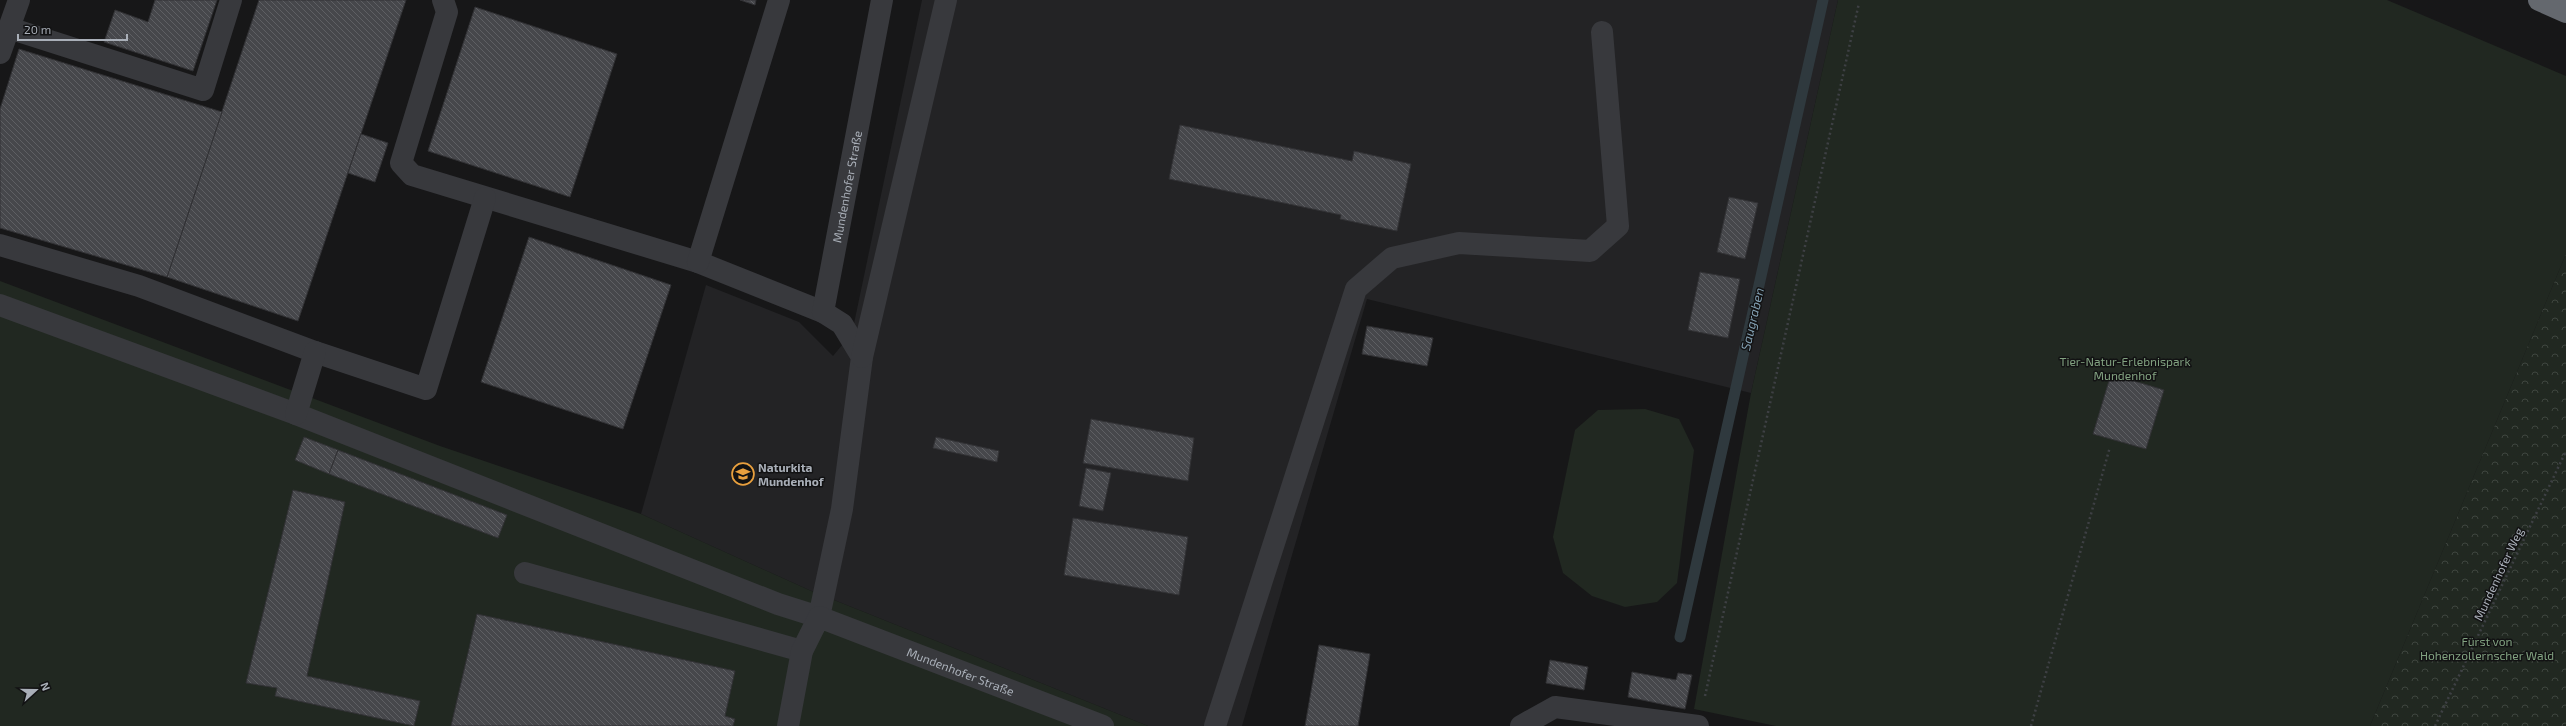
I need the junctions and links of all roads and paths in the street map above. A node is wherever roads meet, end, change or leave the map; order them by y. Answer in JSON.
{"nodes":[{"id":1,"x":19,"y":0,"type":"edge"},
{"id":2,"x":230,"y":0,"type":"edge"},
{"id":3,"x":443,"y":0,"type":"edge"},
{"id":4,"x":779,"y":0,"type":"edge"},
{"id":5,"x":882,"y":0,"type":"edge"},
{"id":6,"x":946,"y":0,"type":"edge"},
{"id":7,"x":2539,"y":0,"type":"edge"},
{"id":8,"x":1859,"y":3,"type":"dead end"},
{"id":9,"x":2566,"y":12,"type":"edge"},
{"id":10,"x":9,"y":28,"type":"junction"},
{"id":11,"x":1602,"y":32,"type":"dead end"},
{"id":12,"x":0,"y":54,"type":"edge"},
{"id":13,"x":485,"y":198,"type":"junction"},
{"id":14,"x":0,"y":246,"type":"edge"},
{"id":15,"x":698,"y":262,"type":"junction"},
{"id":16,"x":0,"y":305,"type":"edge"},
{"id":17,"x":823,"y":312,"type":"junction"},
{"id":18,"x":315,"y":352,"type":"junction"},
{"id":19,"x":862,"y":358,"type":"junction"},
{"id":20,"x":296,"y":414,"type":"junction"},
{"id":21,"x":2110,"y":448,"type":"dead end"},
{"id":22,"x":2566,"y":451,"type":"edge"},
{"id":23,"x":525,"y":573,"type":"dead end"},
{"id":24,"x":819,"y":618,"type":"junction"},
{"id":25,"x":802,"y":651,"type":"junction"},
{"id":26,"x":1703,"y":703,"type":"dead end"},
{"id":27,"x":788,"y":726,"type":"edge"},
{"id":28,"x":1103,"y":726,"type":"edge"},
{"id":29,"x":1215,"y":726,"type":"edge"},
{"id":30,"x":1521,"y":726,"type":"edge"},
{"id":31,"x":1698,"y":726,"type":"edge"},
{"id":32,"x":2031,"y":726,"type":"edge"},
{"id":33,"x":2435,"y":726,"type":"edge"}],
"edges":[{"from":1,"to":10,"type":"street"},
{"from":2,"to":10,"type":"street"},
{"from":3,"to":13,"type":"street"},
{"from":4,"to":15,"type":"street"},
{"from":5,"to":17,"type":"street","name":"Mundenhofer Straße"},
{"from":6,"to":19,"type":"street"},
{"from":7,"to":9,"type":"highway"},
{"from":8,"to":26,"type":"path"},
{"from":10,"to":12,"type":"street"},
{"from":11,"to":29,"type":"street"},
{"from":13,"to":15,"type":"street"},
{"from":13,"to":18,"type":"street"},
{"from":14,"to":18,"type":"street"},
{"from":15,"to":17,"type":"street"},
{"from":16,"to":20,"type":"street","name":"Mundenhofer Straße"},
{"from":17,"to":19,"type":"street"},
{"from":18,"to":20,"type":"street"},
{"from":19,"to":24,"type":"street"},
{"from":20,"to":24,"type":"street","name":"Mundenhofer Straße"},
{"from":21,"to":32,"type":"path"},
{"from":22,"to":33,"type":"path","name":"Mundenhofer Weg"},
{"from":23,"to":25,"type":"street"},
{"from":24,"to":25,"type":"street"},
{"from":24,"to":28,"type":"street","name":"Mundenhofer Straße"},
{"from":25,"to":27,"type":"street"},
{"from":30,"to":31,"type":"street"}]}
